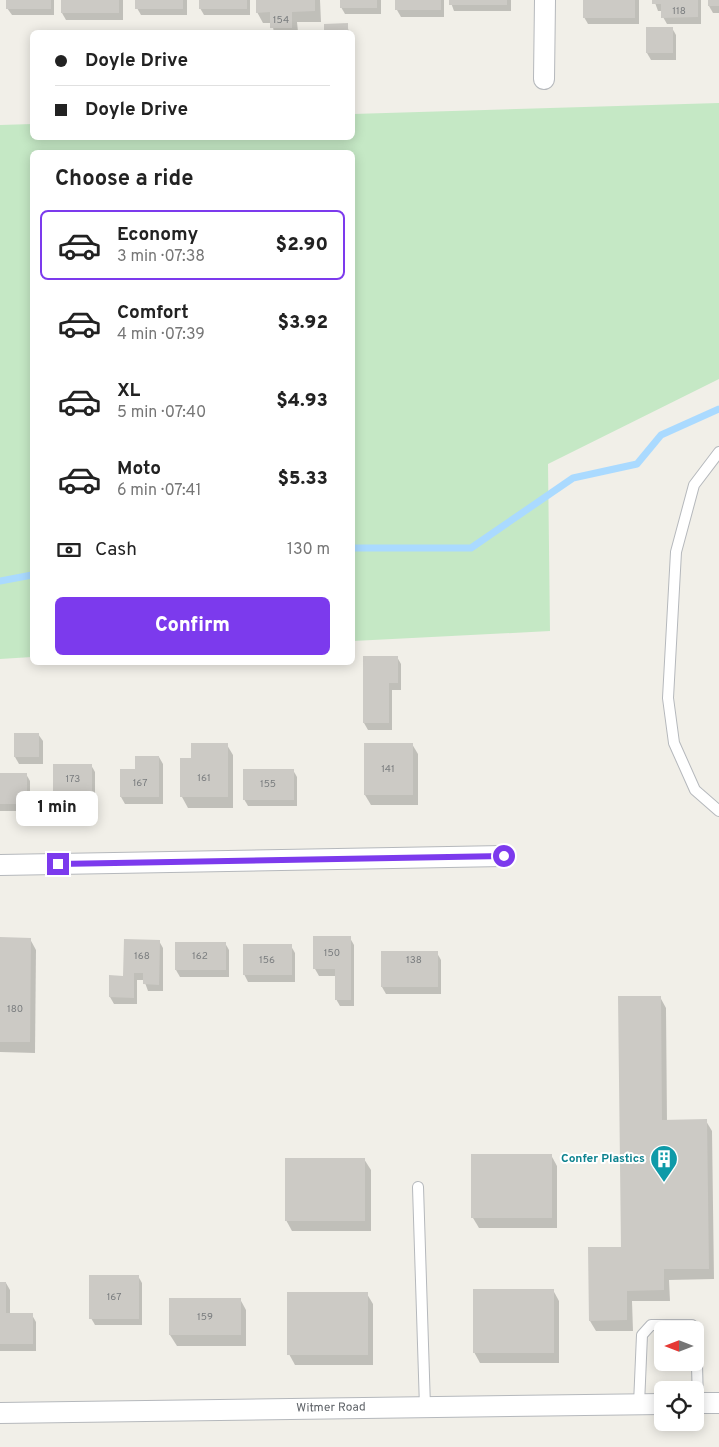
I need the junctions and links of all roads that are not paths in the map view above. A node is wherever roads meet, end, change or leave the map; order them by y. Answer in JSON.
{"nodes":[{"id":1,"x":545,"y":0,"type":"edge"},
{"id":2,"x":544,"y":79,"type":"dead end"},
{"id":3,"x":719,"y":452,"type":"edge"},
{"id":4,"x":719,"y":812,"type":"edge"},
{"id":5,"x":504,"y":856,"type":"dead end"},
{"id":6,"x":0,"y":865,"type":"edge"},
{"id":7,"x":418,"y":1187,"type":"dead end"},
{"id":8,"x":697,"y":1381,"type":"edge"},
{"id":9,"x":704,"y":1403,"type":"edge"},
{"id":10,"x":719,"y":1403,"type":"edge"},
{"id":11,"x":639,"y":1404,"type":"junction"},
{"id":12,"x":654,"y":1404,"type":"edge"},
{"id":13,"x":425,"y":1407,"type":"junction"},
{"id":14,"x":0,"y":1413,"type":"edge"}],
"edges":[{"from":1,"to":2,"type":"street"},
{"from":3,"to":4,"type":"lane"},
{"from":5,"to":6,"type":"street"},
{"from":7,"to":13,"type":"lane"},
{"from":8,"to":11,"type":"lane"},
{"from":9,"to":10,"type":"street"},
{"from":11,"to":12,"type":"street","name":"Witmer Road"},
{"from":11,"to":13,"type":"street","name":"Witmer Road"},
{"from":13,"to":14,"type":"street","name":"Witmer Road"}]}
